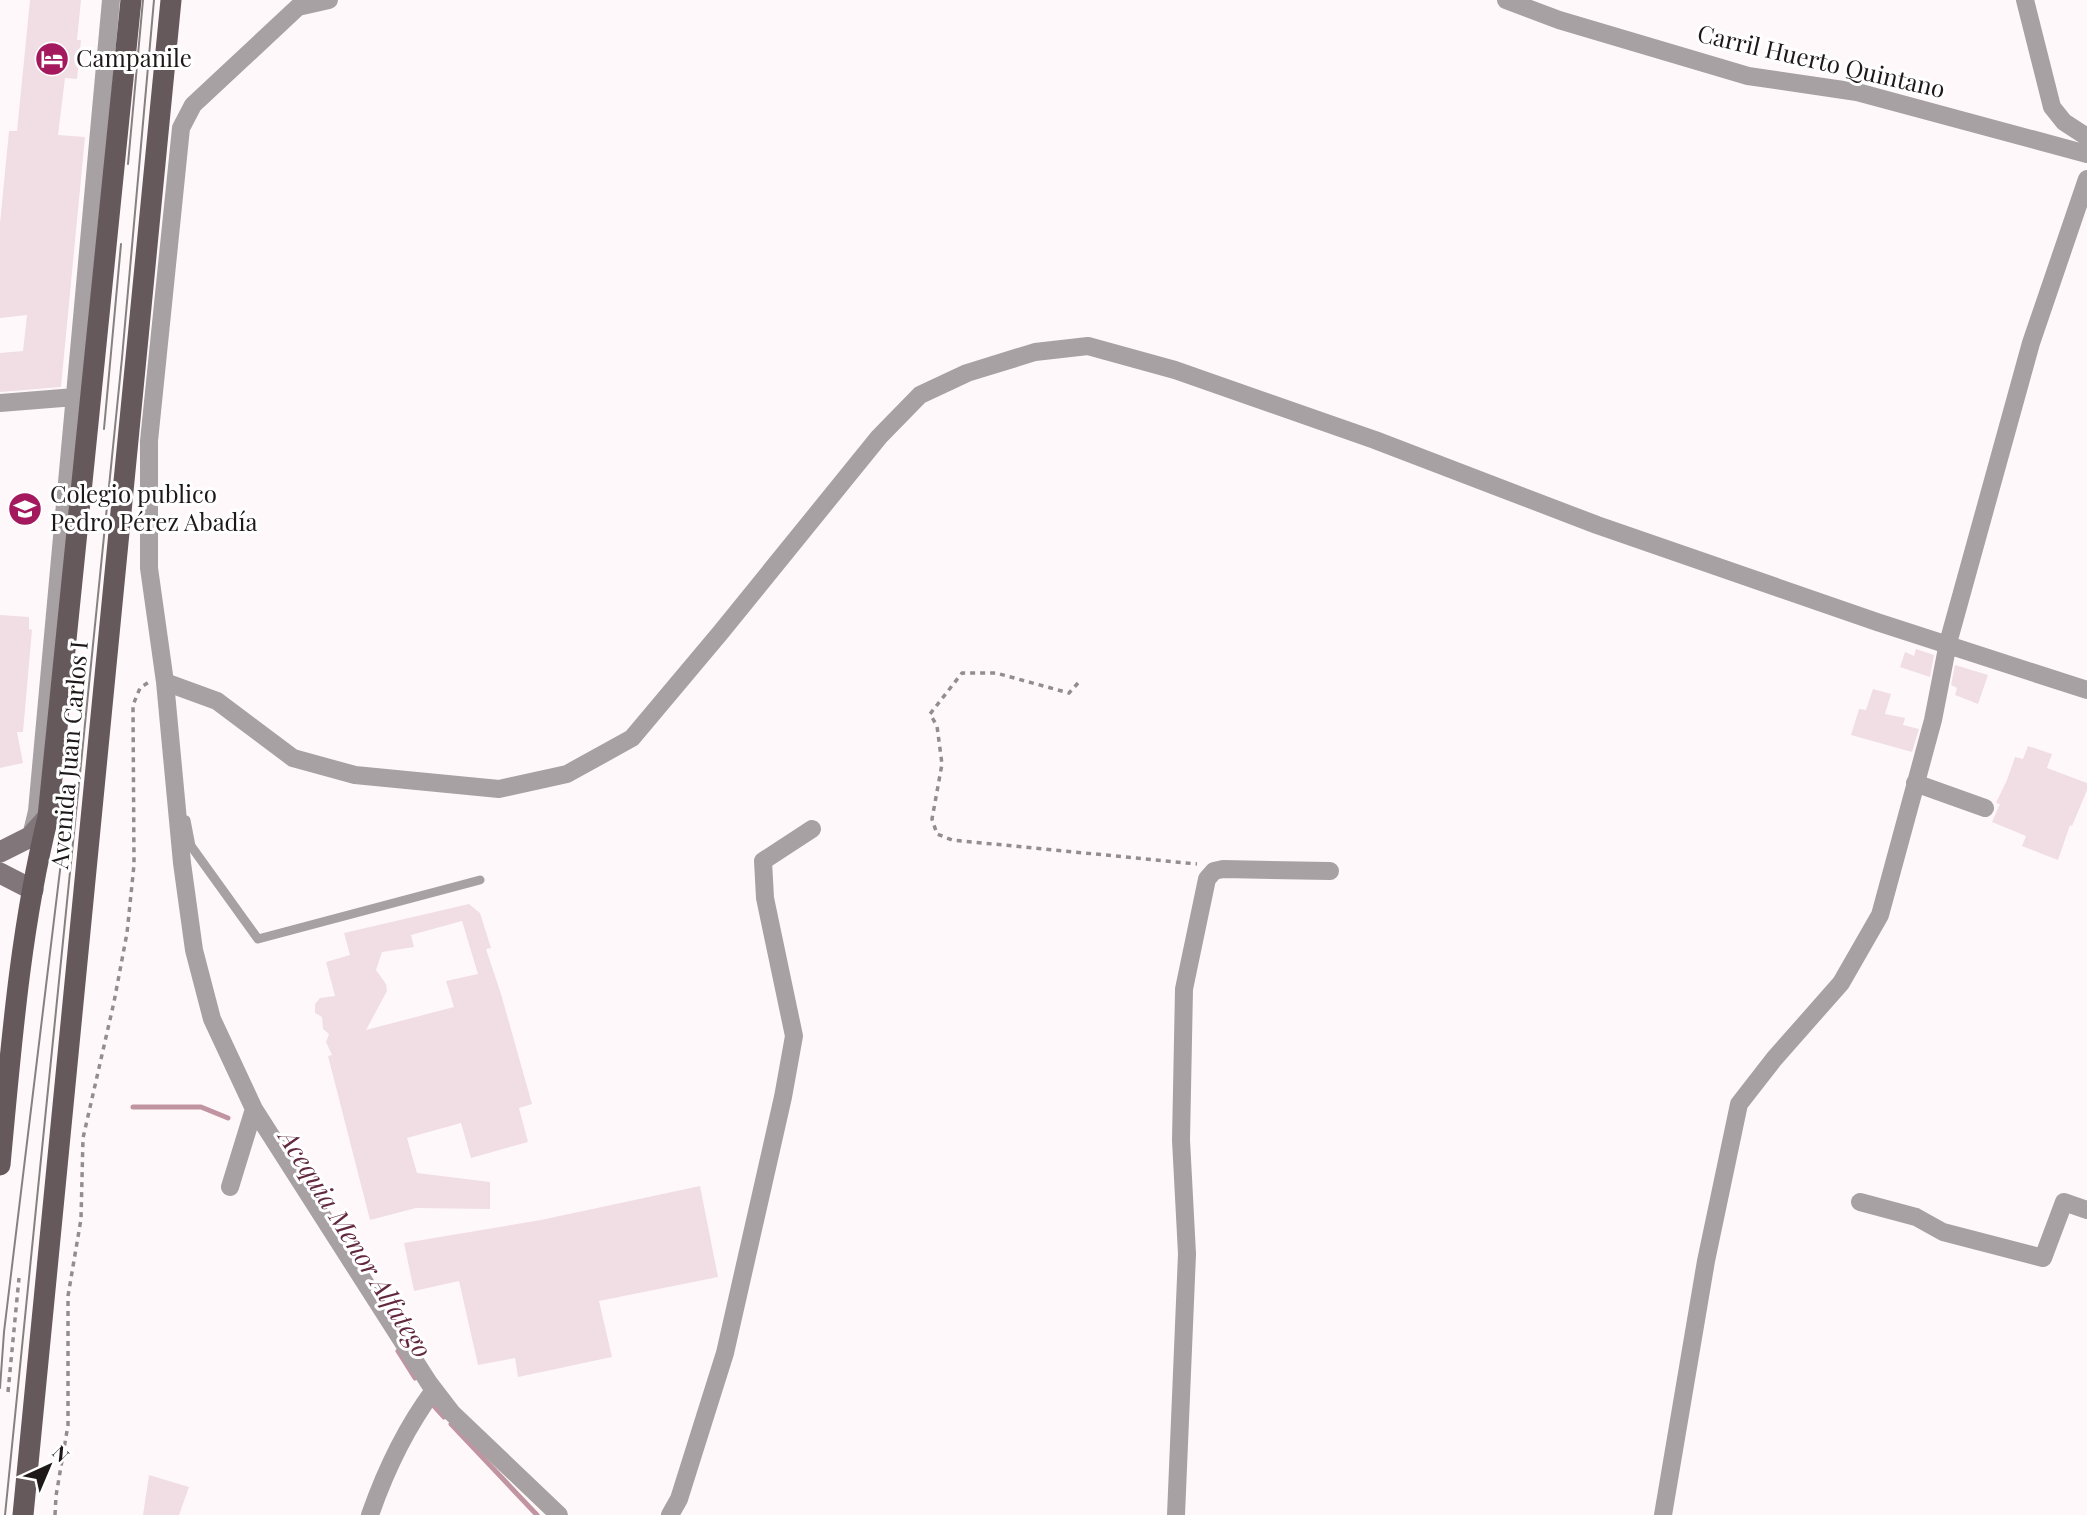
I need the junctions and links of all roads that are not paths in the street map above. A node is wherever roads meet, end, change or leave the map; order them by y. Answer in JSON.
{"nodes":[{"id":1,"x":111,"y":0,"type":"edge"},
{"id":2,"x":131,"y":0,"type":"edge"},
{"id":3,"x":171,"y":0,"type":"edge"},
{"id":4,"x":328,"y":0,"type":"edge"},
{"id":5,"x":1506,"y":0,"type":"edge"},
{"id":6,"x":2025,"y":0,"type":"edge"},
{"id":7,"x":298,"y":3,"type":"edge"},
{"id":8,"x":2087,"y":137,"type":"edge"},
{"id":9,"x":2087,"y":153,"type":"edge"},
{"id":10,"x":2087,"y":179,"type":"edge"},
{"id":11,"x":75,"y":397,"type":"junction"},
{"id":12,"x":0,"y":403,"type":"edge"},
{"id":13,"x":1948,"y":643,"type":"junction"},
{"id":14,"x":165,"y":682,"type":"junction"},
{"id":15,"x":2087,"y":690,"type":"edge"},
{"id":16,"x":1915,"y":783,"type":"junction"},
{"id":17,"x":178,"y":807,"type":"junction"},
{"id":18,"x":1984,"y":808,"type":"dead end"},
{"id":19,"x":48,"y":817,"type":"junction"},
{"id":20,"x":812,"y":830,"type":"dead end"},
{"id":21,"x":30,"y":837,"type":"junction"},
{"id":22,"x":0,"y":852,"type":"edge"},
{"id":23,"x":37,"y":858,"type":"junction"},
{"id":24,"x":1330,"y":871,"type":"dead end"},
{"id":25,"x":0,"y":873,"type":"edge"},
{"id":26,"x":480,"y":880,"type":"dead end"},
{"id":27,"x":33,"y":890,"type":"junction"},
{"id":28,"x":254,"y":1109,"type":"junction"},
{"id":29,"x":0,"y":1165,"type":"edge"},
{"id":30,"x":230,"y":1187,"type":"dead end"},
{"id":31,"x":1860,"y":1202,"type":"dead end"},
{"id":32,"x":2087,"y":1210,"type":"edge"},
{"id":33,"x":434,"y":1390,"type":"junction"},
{"id":34,"x":23,"y":1515,"type":"edge"},
{"id":35,"x":369,"y":1515,"type":"edge"},
{"id":36,"x":559,"y":1515,"type":"edge"},
{"id":37,"x":670,"y":1515,"type":"edge"},
{"id":38,"x":1176,"y":1515,"type":"edge"},
{"id":39,"x":1663,"y":1515,"type":"edge"}],
"edges":[{"from":1,"to":11,"type":"street"},
{"from":2,"to":19,"type":"main road","name":"Avenida Juan Carlos I"},
{"from":3,"to":34,"type":"main road","name":"Avenida Juan Carlos I"},
{"from":4,"to":7,"type":"street"},
{"from":5,"to":9,"type":"street","name":"Carril Huerto Quintano"},
{"from":6,"to":8,"type":"street"},
{"from":7,"to":14,"type":"street"},
{"from":10,"to":13,"type":"street"},
{"from":11,"to":12,"type":"street"},
{"from":11,"to":21,"type":"street"},
{"from":13,"to":14,"type":"street"},
{"from":13,"to":15,"type":"street"},
{"from":13,"to":16,"type":"street"},
{"from":14,"to":17,"type":"street"},
{"from":16,"to":18,"type":"street"},
{"from":16,"to":39,"type":"street"},
{"from":17,"to":26,"type":"lane"},
{"from":17,"to":28,"type":"street"},
{"from":19,"to":21,"type":"street"},
{"from":19,"to":23,"type":"main road","name":"Avenida Juan Carlos I"},
{"from":20,"to":37,"type":"street"},
{"from":21,"to":22,"type":"street"},
{"from":21,"to":23,"type":"street"},
{"from":23,"to":27,"type":"main road","name":"Avenida Juan Carlos I"},
{"from":24,"to":38,"type":"street"},
{"from":25,"to":27,"type":"street"},
{"from":27,"to":29,"type":"main road","name":"Avenida Juan Carlos I"},
{"from":28,"to":30,"type":"street"},
{"from":28,"to":33,"type":"street"},
{"from":31,"to":32,"type":"street"},
{"from":33,"to":35,"type":"street"},
{"from":33,"to":36,"type":"street"}]}
